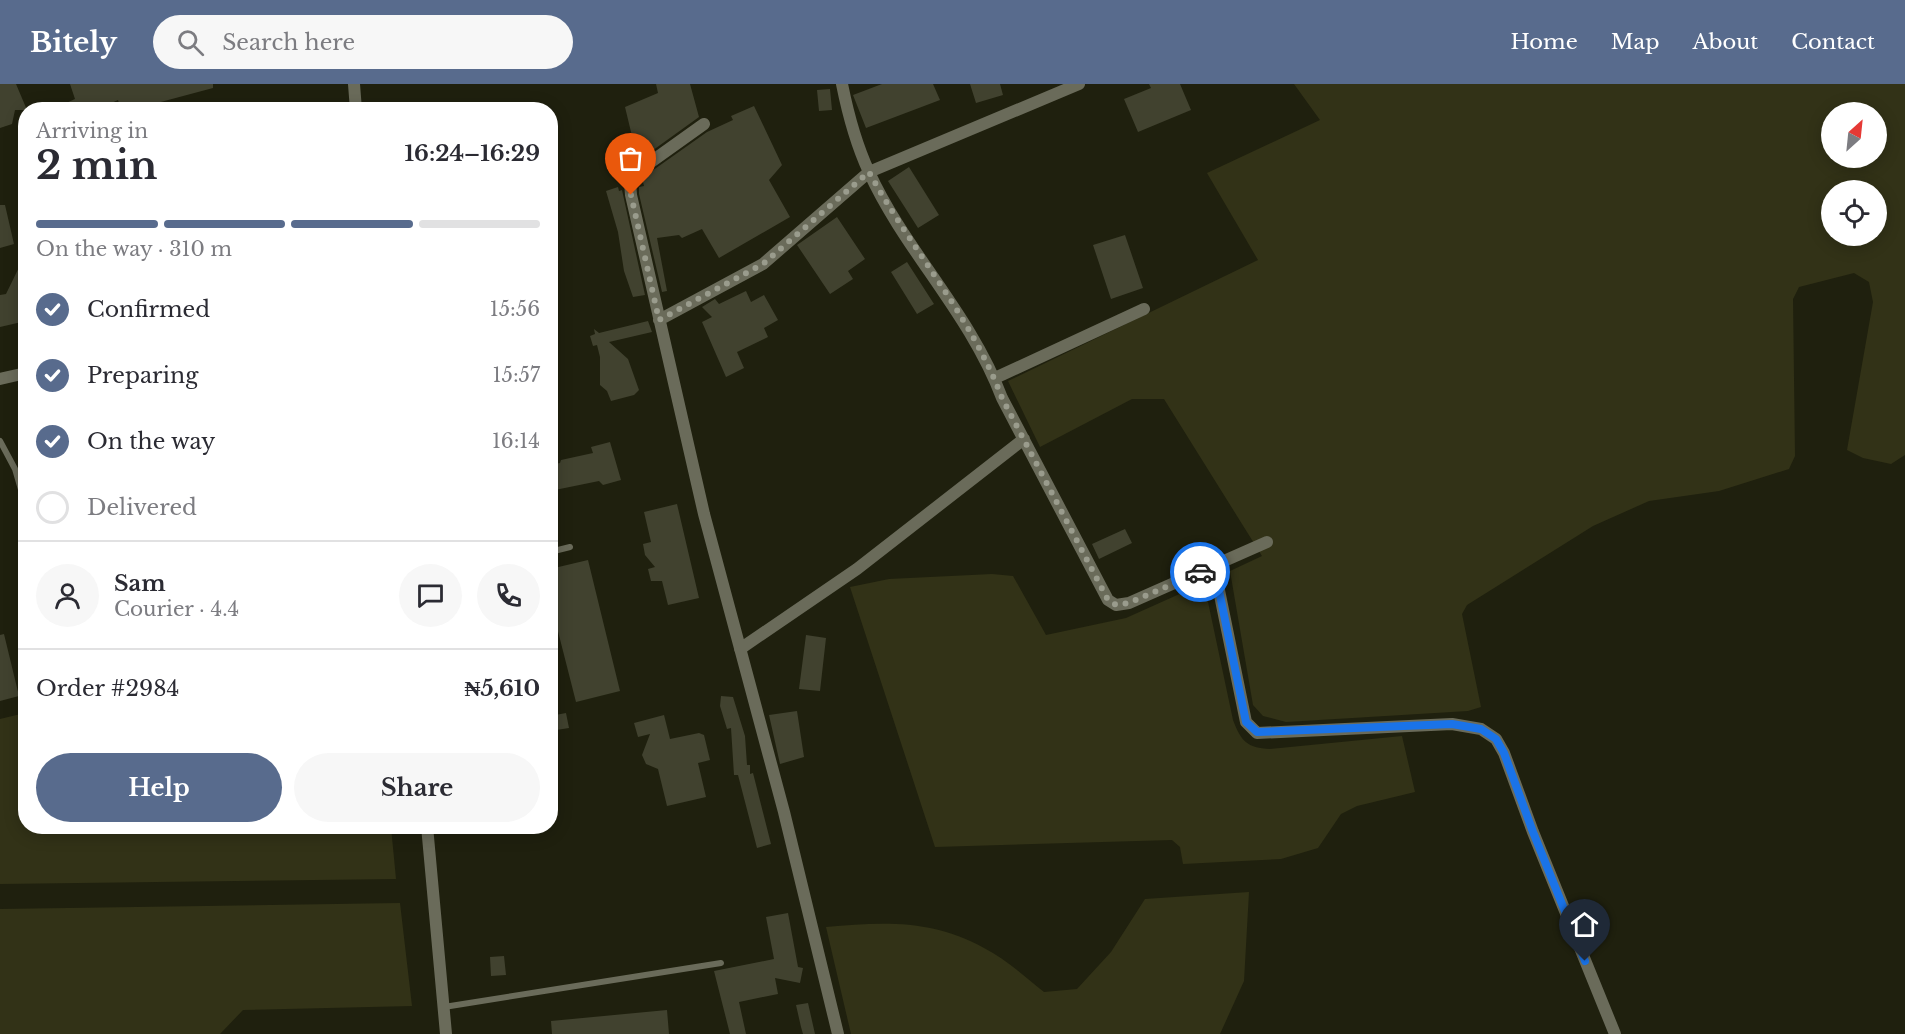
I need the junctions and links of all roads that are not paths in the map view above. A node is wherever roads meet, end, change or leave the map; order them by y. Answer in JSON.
{"nodes":[{"id":1,"x":354,"y":84,"type":"edge"},
{"id":2,"x":842,"y":84,"type":"edge"},
{"id":3,"x":1079,"y":84,"type":"edge"},
{"id":4,"x":355,"y":102,"type":"edge"},
{"id":5,"x":704,"y":124,"type":"dead end"},
{"id":6,"x":869,"y":172,"type":"junction"},
{"id":7,"x":1144,"y":309,"type":"dead end"},
{"id":8,"x":659,"y":320,"type":"junction"},
{"id":9,"x":18,"y":375,"type":"edge"},
{"id":10,"x":995,"y":378,"type":"junction"},
{"id":11,"x":0,"y":379,"type":"edge"},
{"id":12,"x":1024,"y":439,"type":"junction"},
{"id":13,"x":0,"y":441,"type":"edge"},
{"id":14,"x":18,"y":479,"type":"edge"},
{"id":15,"x":1267,"y":542,"type":"dead end"},
{"id":16,"x":570,"y":547,"type":"dead end"},
{"id":17,"x":558,"y":550,"type":"edge"},
{"id":18,"x":1214,"y":566,"type":"junction"},
{"id":19,"x":740,"y":649,"type":"junction"},
{"id":20,"x":428,"y":834,"type":"edge"},
{"id":21,"x":721,"y":963,"type":"dead end"},
{"id":22,"x":444,"y":1007,"type":"junction"},
{"id":23,"x":446,"y":1034,"type":"edge"},
{"id":24,"x":838,"y":1034,"type":"edge"},
{"id":25,"x":1615,"y":1034,"type":"edge"}],
"edges":[{"from":1,"to":4,"type":"street"},
{"from":2,"to":6,"type":"street"},
{"from":3,"to":6,"type":"street"},
{"from":5,"to":8,"type":"street"},
{"from":6,"to":8,"type":"street"},
{"from":6,"to":10,"type":"street"},
{"from":7,"to":10,"type":"street"},
{"from":8,"to":19,"type":"street"},
{"from":9,"to":11,"type":"street"},
{"from":10,"to":12,"type":"street"},
{"from":12,"to":18,"type":"street"},
{"from":12,"to":19,"type":"street"},
{"from":13,"to":14,"type":"lane"},
{"from":15,"to":18,"type":"street"},
{"from":16,"to":17,"type":"lane"},
{"from":18,"to":25,"type":"street"},
{"from":19,"to":24,"type":"street"},
{"from":20,"to":22,"type":"street"},
{"from":21,"to":22,"type":"lane"},
{"from":22,"to":23,"type":"street"}]}
